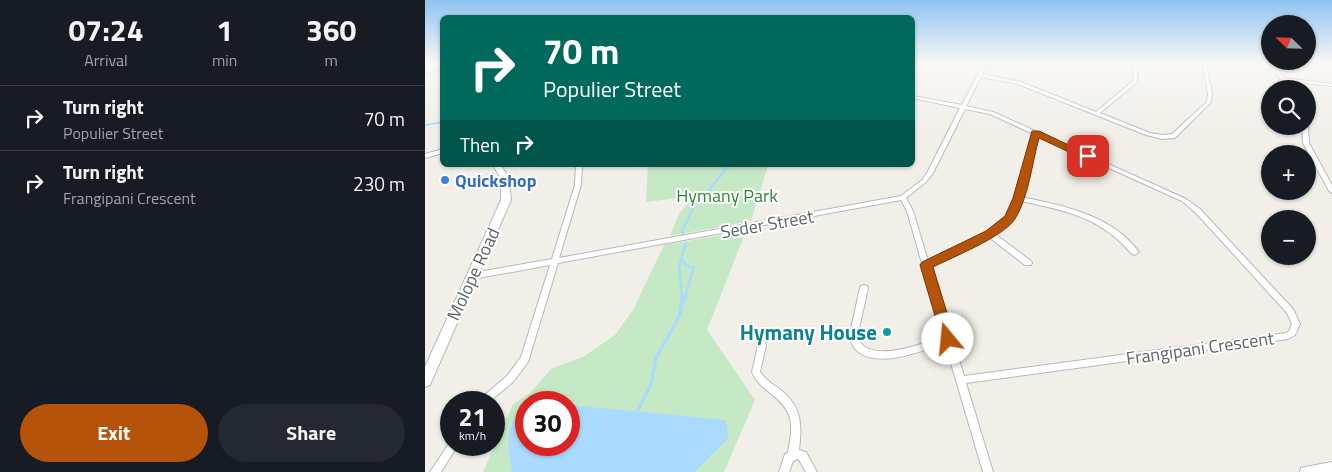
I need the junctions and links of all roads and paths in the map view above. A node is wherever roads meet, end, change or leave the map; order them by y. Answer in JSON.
{"nodes":[{"id":1,"x":974,"y":86,"type":"edge"},
{"id":2,"x":1026,"y":86,"type":"edge"},
{"id":3,"x":1129,"y":86,"type":"edge"},
{"id":4,"x":1209,"y":86,"type":"edge"},
{"id":5,"x":915,"y":97,"type":"edge"},
{"id":6,"x":964,"y":106,"type":"junction"},
{"id":7,"x":1096,"y":114,"type":"junction"},
{"id":8,"x":1036,"y":133,"type":"junction"},
{"id":9,"x":1306,"y":135,"type":"edge"},
{"id":10,"x":440,"y":152,"type":"edge"},
{"id":11,"x":425,"y":156,"type":"edge"},
{"id":12,"x":498,"y":167,"type":"edge"},
{"id":13,"x":579,"y":167,"type":"edge"},
{"id":14,"x":1332,"y":191,"type":"edge"},
{"id":15,"x":903,"y":198,"type":"junction"},
{"id":16,"x":1018,"y":198,"type":"junction"},
{"id":17,"x":990,"y":234,"type":"junction"},
{"id":18,"x":1135,"y":252,"type":"dead end"},
{"id":19,"x":555,"y":261,"type":"junction"},
{"id":20,"x":1028,"y":263,"type":"dead end"},
{"id":21,"x":926,"y":265,"type":"junction"},
{"id":22,"x":473,"y":276,"type":"junction"},
{"id":23,"x":864,"y":288,"type":"dead end"},
{"id":24,"x":948,"y":339,"type":"junction"},
{"id":25,"x":762,"y":345,"type":"dead end"},
{"id":26,"x":961,"y":380,"type":"junction"},
{"id":27,"x":425,"y":381,"type":"edge"},
{"id":28,"x":496,"y":391,"type":"edge"},
{"id":29,"x":793,"y":455,"type":"junction"},
{"id":30,"x":446,"y":456,"type":"edge"},
{"id":31,"x":1332,"y":467,"type":"edge"},
{"id":32,"x":435,"y":472,"type":"edge"},
{"id":33,"x":784,"y":472,"type":"edge"},
{"id":34,"x":813,"y":472,"type":"edge"},
{"id":35,"x":988,"y":472,"type":"edge"},
{"id":36,"x":1305,"y":472,"type":"edge"}],
"edges":[{"from":1,"to":6,"type":"street","name":"Seder Street"},
{"from":2,"to":7,"type":"street"},
{"from":3,"to":7,"type":"street"},
{"from":4,"to":7,"type":"street"},
{"from":5,"to":6,"type":"street","name":"Frangipani Crescent"},
{"from":6,"to":8,"type":"street","name":"Frangipani Crescent"},
{"from":6,"to":15,"type":"street","name":"Seder Street"},
{"from":8,"to":16,"type":"street"},
{"from":8,"to":26,"type":"street","name":"Frangipani Crescent"},
{"from":9,"to":14,"type":"street"},
{"from":10,"to":11,"type":"street"},
{"from":12,"to":22,"type":"street","name":"Molope Road"},
{"from":13,"to":19,"type":"street"},
{"from":15,"to":19,"type":"street","name":"Seder Street"},
{"from":15,"to":21,"type":"street"},
{"from":16,"to":17,"type":"street"},
{"from":16,"to":18,"type":"street"},
{"from":17,"to":20,"type":"street"},
{"from":17,"to":21,"type":"street"},
{"from":19,"to":22,"type":"street","name":"Seder Street"},
{"from":19,"to":28,"type":"street"},
{"from":21,"to":24,"type":"street"},
{"from":22,"to":27,"type":"street","name":"Molope Road"},
{"from":23,"to":24,"type":"street"},
{"from":24,"to":26,"type":"street"},
{"from":25,"to":29,"type":"street"},
{"from":26,"to":35,"type":"street"},
{"from":29,"to":33,"type":"street"},
{"from":29,"to":34,"type":"street"},
{"from":30,"to":32,"type":"street"},
{"from":31,"to":36,"type":"street"}]}
